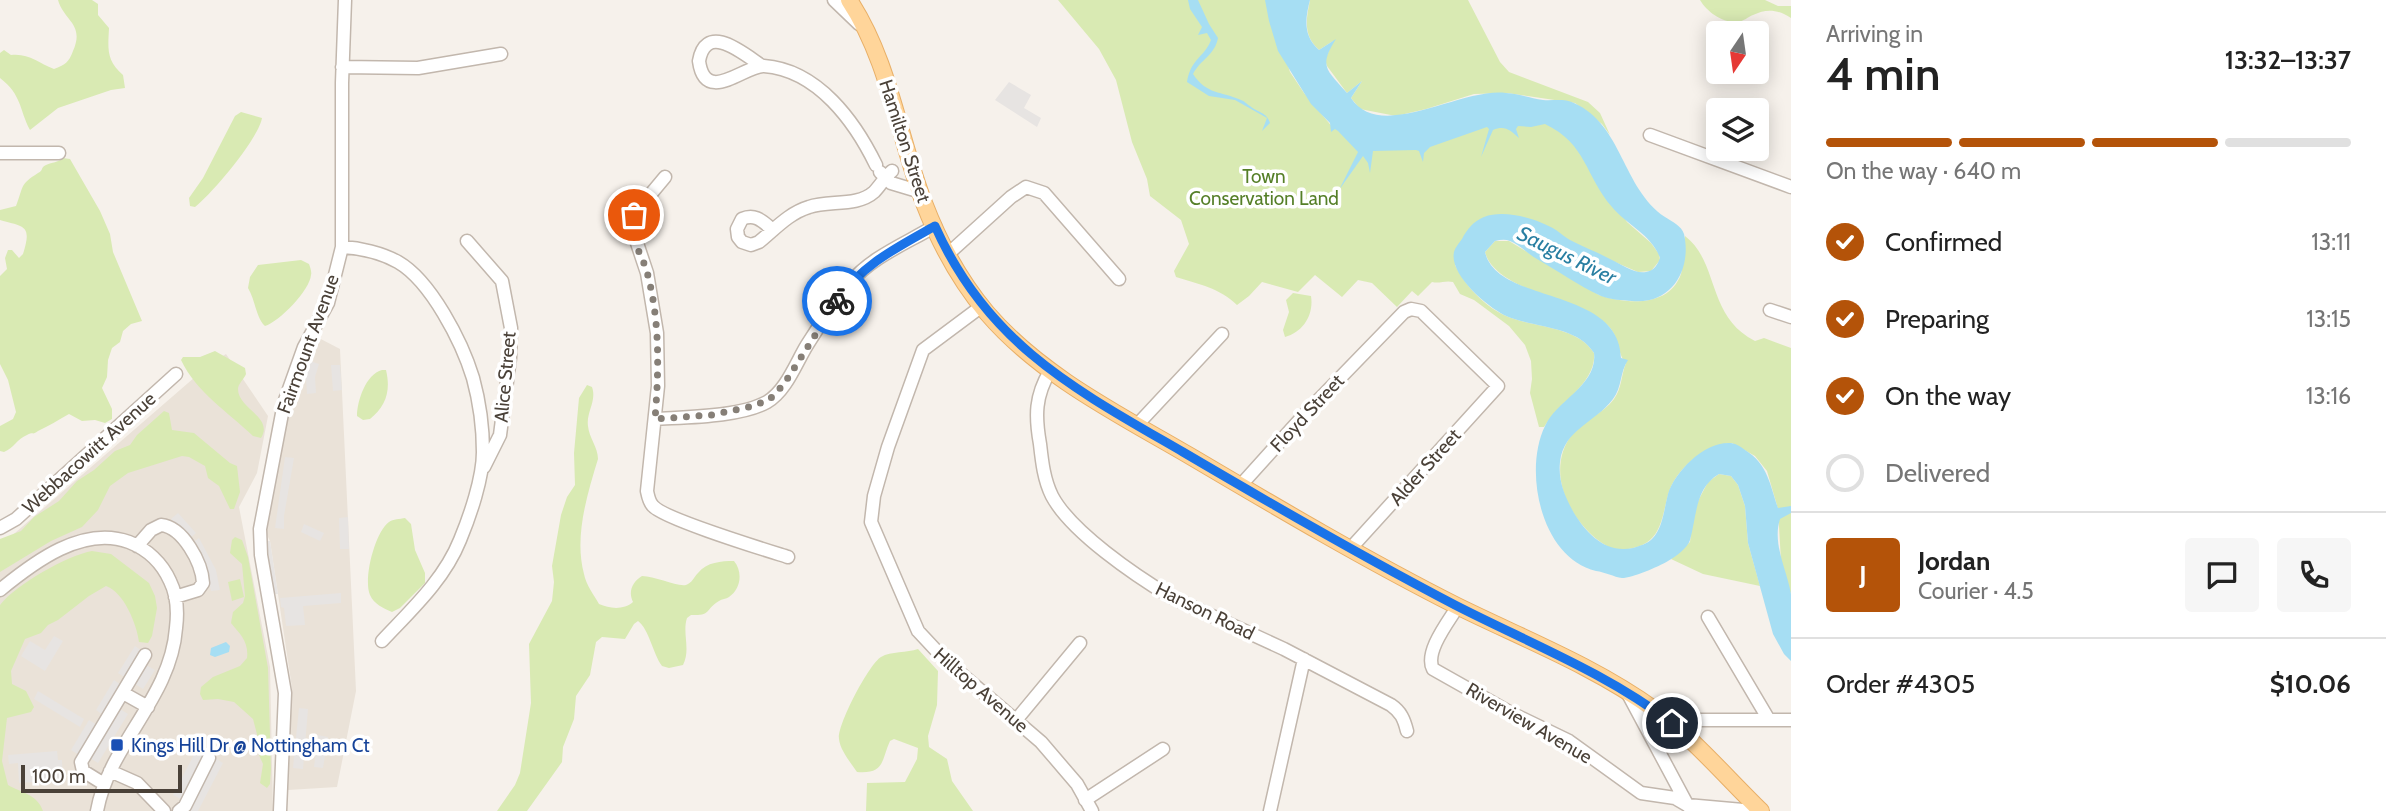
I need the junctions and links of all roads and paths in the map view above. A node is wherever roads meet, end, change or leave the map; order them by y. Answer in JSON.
{"nodes":[{"id":1,"x":345,"y":0,"type":"edge"},
{"id":2,"x":834,"y":0,"type":"edge"},
{"id":3,"x":849,"y":0,"type":"edge"},
{"id":4,"x":867,"y":31,"type":"junction"},
{"id":5,"x":501,"y":54,"type":"dead end"},
{"id":6,"x":762,"y":66,"type":"junction"},
{"id":7,"x":342,"y":67,"type":"junction"},
{"id":8,"x":1650,"y":135,"type":"dead end"},
{"id":9,"x":0,"y":153,"type":"edge"},
{"id":10,"x":59,"y":153,"type":"dead end"},
{"id":11,"x":912,"y":164,"type":"junction"},
{"id":12,"x":888,"y":175,"type":"junction"},
{"id":13,"x":665,"y":177,"type":"dead end"},
{"id":14,"x":1791,"y":187,"type":"edge"},
{"id":15,"x":920,"y":192,"type":"junction"},
{"id":16,"x":935,"y":226,"type":"junction"},
{"id":17,"x":773,"y":230,"type":"dead end"},
{"id":18,"x":467,"y":241,"type":"dead end"},
{"id":19,"x":342,"y":247,"type":"junction"},
{"id":20,"x":948,"y":254,"type":"junction"},
{"id":21,"x":1119,"y":279,"type":"dead end"},
{"id":22,"x":982,"y":306,"type":"junction"},
{"id":23,"x":1770,"y":310,"type":"dead end"},
{"id":24,"x":1791,"y":317,"type":"edge"},
{"id":25,"x":1222,"y":334,"type":"dead end"},
{"id":26,"x":1050,"y":371,"type":"junction"},
{"id":27,"x":176,"y":374,"type":"dead end"},
{"id":28,"x":1498,"y":386,"type":"joint"},
{"id":29,"x":655,"y":419,"type":"junction"},
{"id":30,"x":1137,"y":425,"type":"junction"},
{"id":31,"x":478,"y":480,"type":"junction"},
{"id":32,"x":1240,"y":486,"type":"junction"},
{"id":33,"x":0,"y":528,"type":"edge"},
{"id":34,"x":137,"y":546,"type":"junction"},
{"id":35,"x":1351,"y":548,"type":"junction"},
{"id":36,"x":788,"y":557,"type":"dead end"},
{"id":37,"x":0,"y":590,"type":"edge"},
{"id":38,"x":175,"y":597,"type":"junction"},
{"id":39,"x":1458,"y":606,"type":"junction"},
{"id":40,"x":1708,"y":617,"type":"dead end"},
{"id":41,"x":382,"y":641,"type":"dead end"},
{"id":42,"x":1080,"y":643,"type":"dead end"},
{"id":43,"x":145,"y":655,"type":"dead end"},
{"id":44,"x":1304,"y":659,"type":"junction"},
{"id":45,"x":1627,"y":692,"type":"junction"},
{"id":46,"x":123,"y":693,"type":"junction"},
{"id":47,"x":148,"y":707,"type":"junction"},
{"id":48,"x":1017,"y":719,"type":"junction"},
{"id":49,"x":1769,"y":720,"type":"junction"},
{"id":50,"x":1791,"y":720,"type":"edge"},
{"id":51,"x":1675,"y":726,"type":"junction"},
{"id":52,"x":1407,"y":731,"type":"dead end"},
{"id":53,"x":1163,"y":749,"type":"dead end"},
{"id":54,"x":209,"y":758,"type":"dead end"},
{"id":55,"x":110,"y":771,"type":"junction"},
{"id":56,"x":104,"y":784,"type":"junction"},
{"id":57,"x":1088,"y":805,"type":"edge"},
{"id":58,"x":1689,"y":808,"type":"edge"},
{"id":59,"x":97,"y":811,"type":"edge"},
{"id":60,"x":164,"y":811,"type":"edge"},
{"id":61,"x":179,"y":811,"type":"edge"},
{"id":62,"x":280,"y":811,"type":"edge"},
{"id":63,"x":1270,"y":811,"type":"edge"},
{"id":64,"x":1754,"y":811,"type":"edge"},
{"id":65,"x":1761,"y":811,"type":"edge"}],
"edges":[{"from":1,"to":7,"type":"street","name":"Fairmount Avenue"},
{"from":2,"to":4,"type":"street"},
{"from":3,"to":4,"type":"main road","name":"Hamilton Street"},
{"from":4,"to":11,"type":"main road","name":"Hamilton Street"},
{"from":5,"to":7,"type":"street"},
{"from":6,"to":6,"type":"street"},
{"from":6,"to":12,"type":"street"},
{"from":7,"to":19,"type":"street","name":"Fairmount Avenue"},
{"from":8,"to":14,"type":"street"},
{"from":9,"to":10,"type":"street"},
{"from":11,"to":12,"type":"street"},
{"from":11,"to":15,"type":"main road","name":"Hamilton Street"},
{"from":12,"to":15,"type":"street"},
{"from":12,"to":17,"type":"street"},
{"from":13,"to":29,"type":"street"},
{"from":15,"to":16,"type":"main road","name":"Hamilton Street"},
{"from":16,"to":20,"type":"main road","name":"Hamilton Street"},
{"from":16,"to":29,"type":"street"},
{"from":18,"to":31,"type":"street","name":"Alice Street"},
{"from":19,"to":31,"type":"street"},
{"from":19,"to":62,"type":"street","name":"Fairmount Avenue"},
{"from":20,"to":21,"type":"street"},
{"from":20,"to":22,"type":"main road","name":"Hamilton Street"},
{"from":22,"to":26,"type":"main road","name":"Hamilton Street"},
{"from":22,"to":48,"type":"street","name":"Hilltop Avenue"},
{"from":23,"to":24,"type":"street"},
{"from":25,"to":30,"type":"street"},
{"from":26,"to":30,"type":"main road","name":"Hamilton Street"},
{"from":26,"to":44,"type":"street","name":"Hanson Road"},
{"from":27,"to":33,"type":"street","name":"Webbacowitt Avenue"},
{"from":28,"to":32,"type":"street","name":"Floyd Street"},
{"from":28,"to":35,"type":"street","name":"Alder Street"},
{"from":29,"to":36,"type":"street"},
{"from":30,"to":32,"type":"main road","name":"Hamilton Street"},
{"from":31,"to":41,"type":"street"},
{"from":32,"to":35,"type":"main road","name":"Hamilton Street"},
{"from":34,"to":37,"type":"street"},
{"from":34,"to":38,"type":"street"},
{"from":34,"to":38,"type":"street"},
{"from":35,"to":39,"type":"main road","name":"Hamilton Street"},
{"from":38,"to":47,"type":"street"},
{"from":39,"to":45,"type":"main road","name":"Hamilton Street"},
{"from":39,"to":58,"type":"street","name":"Riverview Avenue"},
{"from":40,"to":49,"type":"street"},
{"from":42,"to":48,"type":"street"},
{"from":43,"to":46,"type":"street"},
{"from":44,"to":52,"type":"street","name":"Hanson Road"},
{"from":44,"to":63,"type":"street"},
{"from":45,"to":51,"type":"main road","name":"Hamilton Street"},
{"from":45,"to":58,"type":"street"},
{"from":46,"to":47,"type":"street"},
{"from":46,"to":56,"type":"street"},
{"from":47,"to":55,"type":"street"},
{"from":48,"to":57,"type":"street","name":"Hilltop Avenue"},
{"from":49,"to":50,"type":"street"},
{"from":49,"to":51,"type":"street"},
{"from":51,"to":65,"type":"main road","name":"Hamilton Street"},
{"from":53,"to":57,"type":"street"},
{"from":54,"to":61,"type":"street"},
{"from":55,"to":56,"type":"street"},
{"from":55,"to":60,"type":"street"},
{"from":56,"to":59,"type":"street"},
{"from":58,"to":64,"type":"street"}]}
